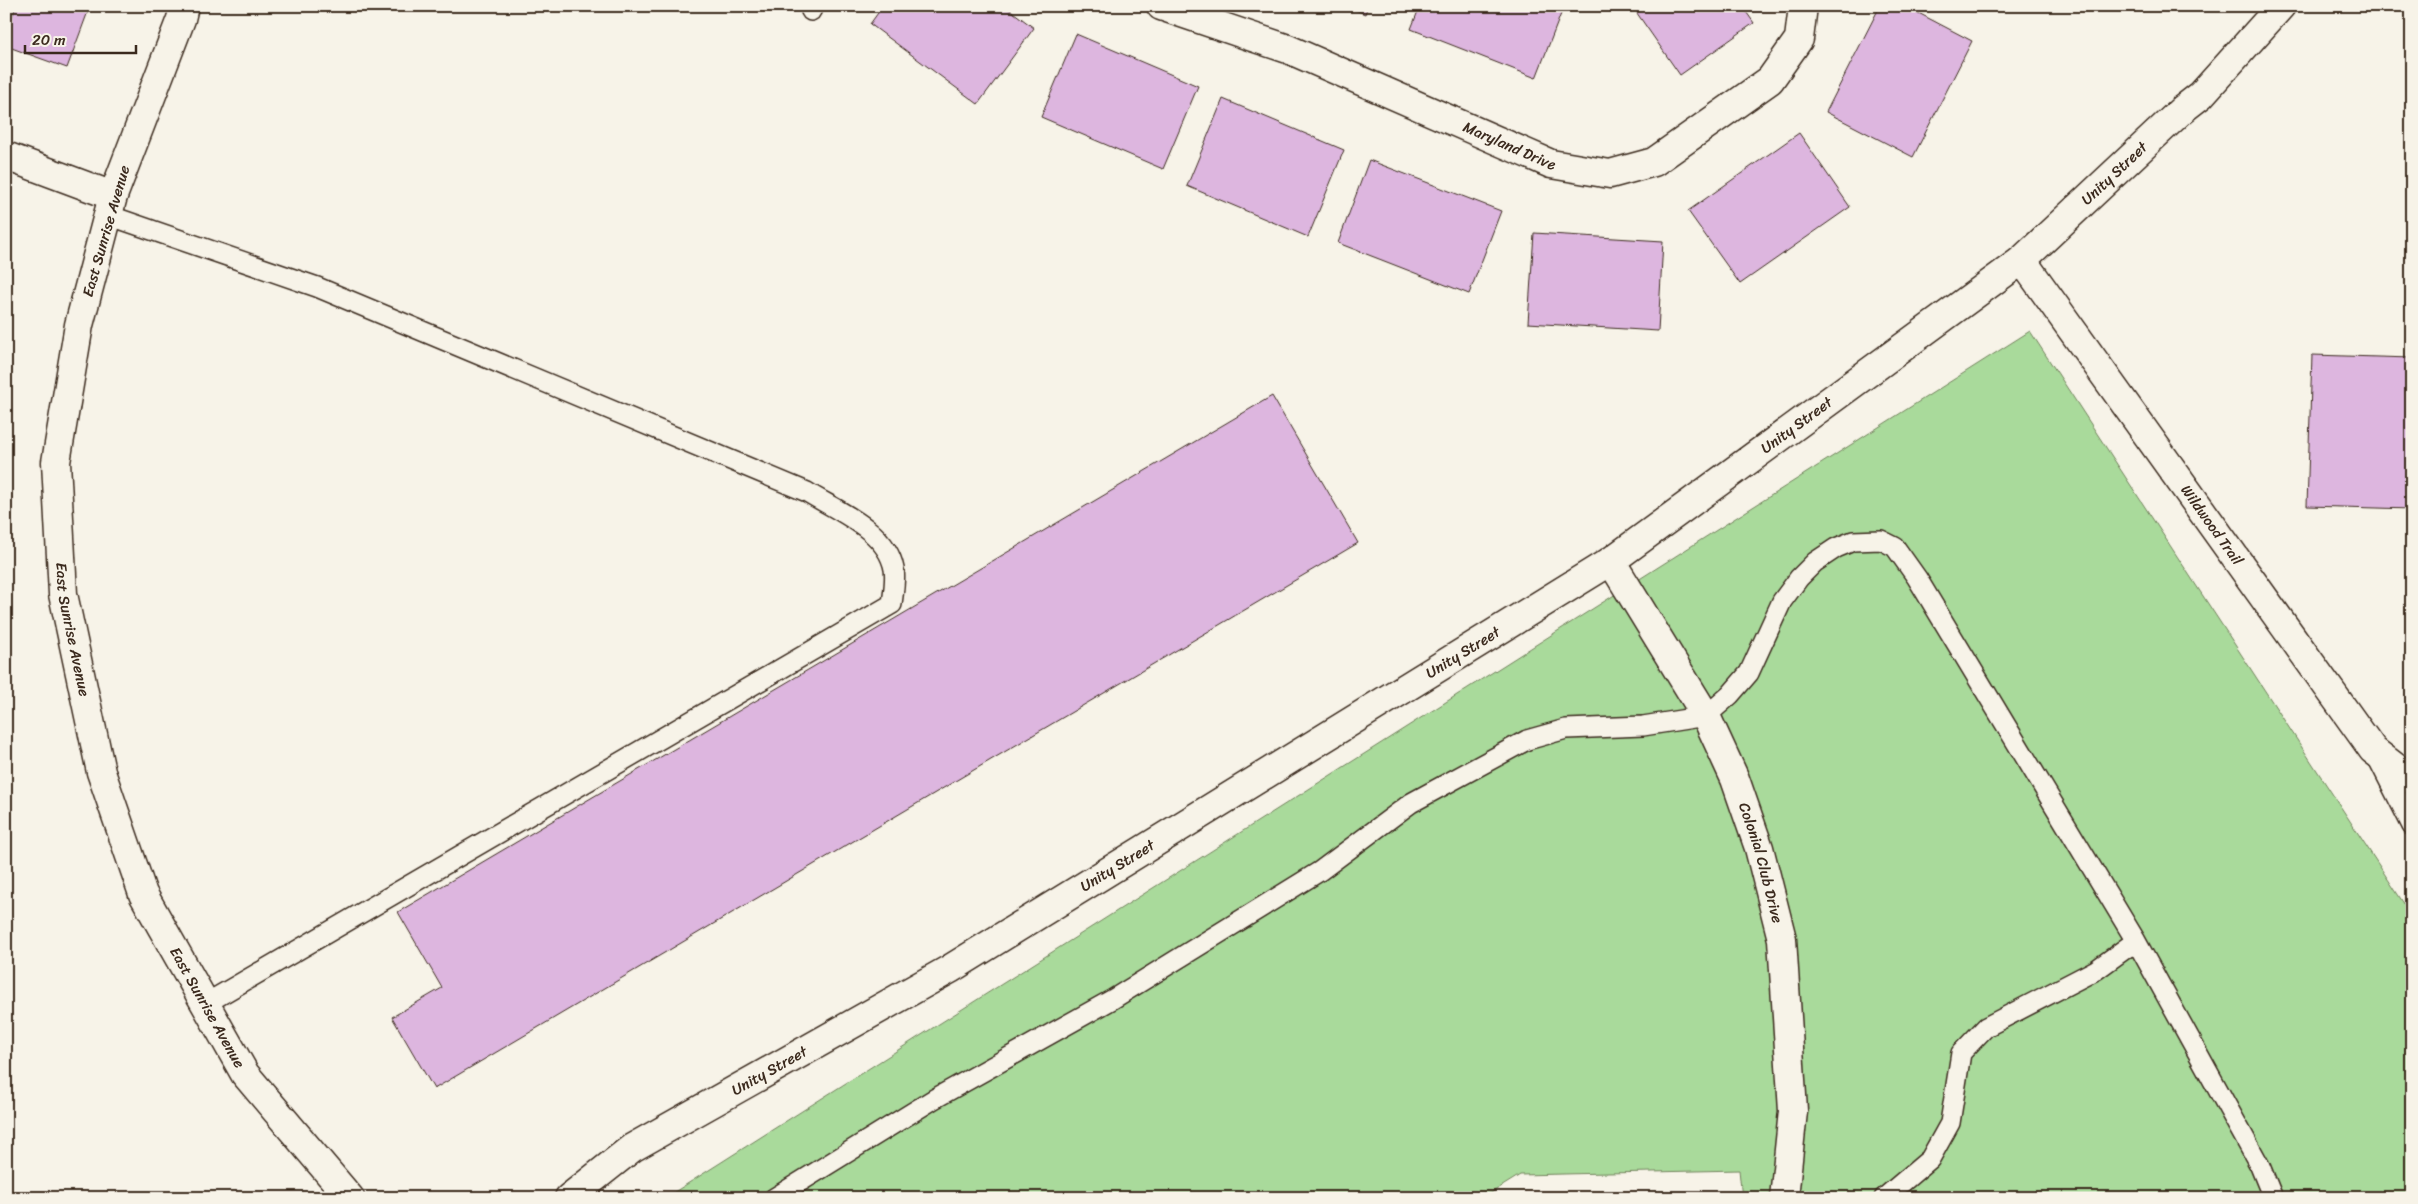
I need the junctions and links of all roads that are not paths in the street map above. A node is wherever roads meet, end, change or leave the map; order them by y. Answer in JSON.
{"nodes":[{"id":1,"x":184,"y":6,"type":"edge"},
{"id":2,"x":1161,"y":6,"type":"edge"},
{"id":3,"x":1803,"y":6,"type":"edge"},
{"id":4,"x":2281,"y":6,"type":"edge"},
{"id":5,"x":6,"y":156,"type":"edge"},
{"id":6,"x":110,"y":205,"type":"junction"},
{"id":7,"x":2022,"y":260,"type":"junction"},
{"id":8,"x":1611,"y":561,"type":"junction"},
{"id":9,"x":1706,"y":716,"type":"junction"},
{"id":10,"x":2373,"y":750,"type":"junction"},
{"id":11,"x":2412,"y":780,"type":"edge"},
{"id":12,"x":2412,"y":826,"type":"edge"},
{"id":13,"x":2136,"y":941,"type":"junction"},
{"id":14,"x":205,"y":1004,"type":"junction"},
{"id":15,"x":350,"y":1198,"type":"edge"},
{"id":16,"x":569,"y":1198,"type":"edge"},
{"id":17,"x":774,"y":1198,"type":"edge"},
{"id":18,"x":1784,"y":1198,"type":"edge"},
{"id":19,"x":1884,"y":1198,"type":"edge"},
{"id":20,"x":2272,"y":1198,"type":"edge"}],
"edges":[{"from":1,"to":6,"type":"street","name":"East Sunrise Avenue"},
{"from":2,"to":3,"type":"street","name":"Maryland Drive"},
{"from":4,"to":7,"type":"street","name":"Unity Street"},
{"from":5,"to":6,"type":"street"},
{"from":6,"to":14,"type":"street","name":"East Sunrise Avenue"},
{"from":6,"to":14,"type":"lane"},
{"from":7,"to":8,"type":"street","name":"Unity Street"},
{"from":7,"to":10,"type":"street","name":"Wildwood Trail"},
{"from":8,"to":9,"type":"street","name":"Colonial Club Drive"},
{"from":8,"to":16,"type":"street","name":"Unity Street"},
{"from":9,"to":13,"type":"lane"},
{"from":9,"to":17,"type":"lane"},
{"from":9,"to":18,"type":"street","name":"Colonial Club Drive"},
{"from":10,"to":11,"type":"street","name":"Wildwood Trail"},
{"from":10,"to":12,"type":"lane"},
{"from":13,"to":19,"type":"lane"},
{"from":13,"to":20,"type":"lane"},
{"from":14,"to":15,"type":"street","name":"East Sunrise Avenue"}]}
